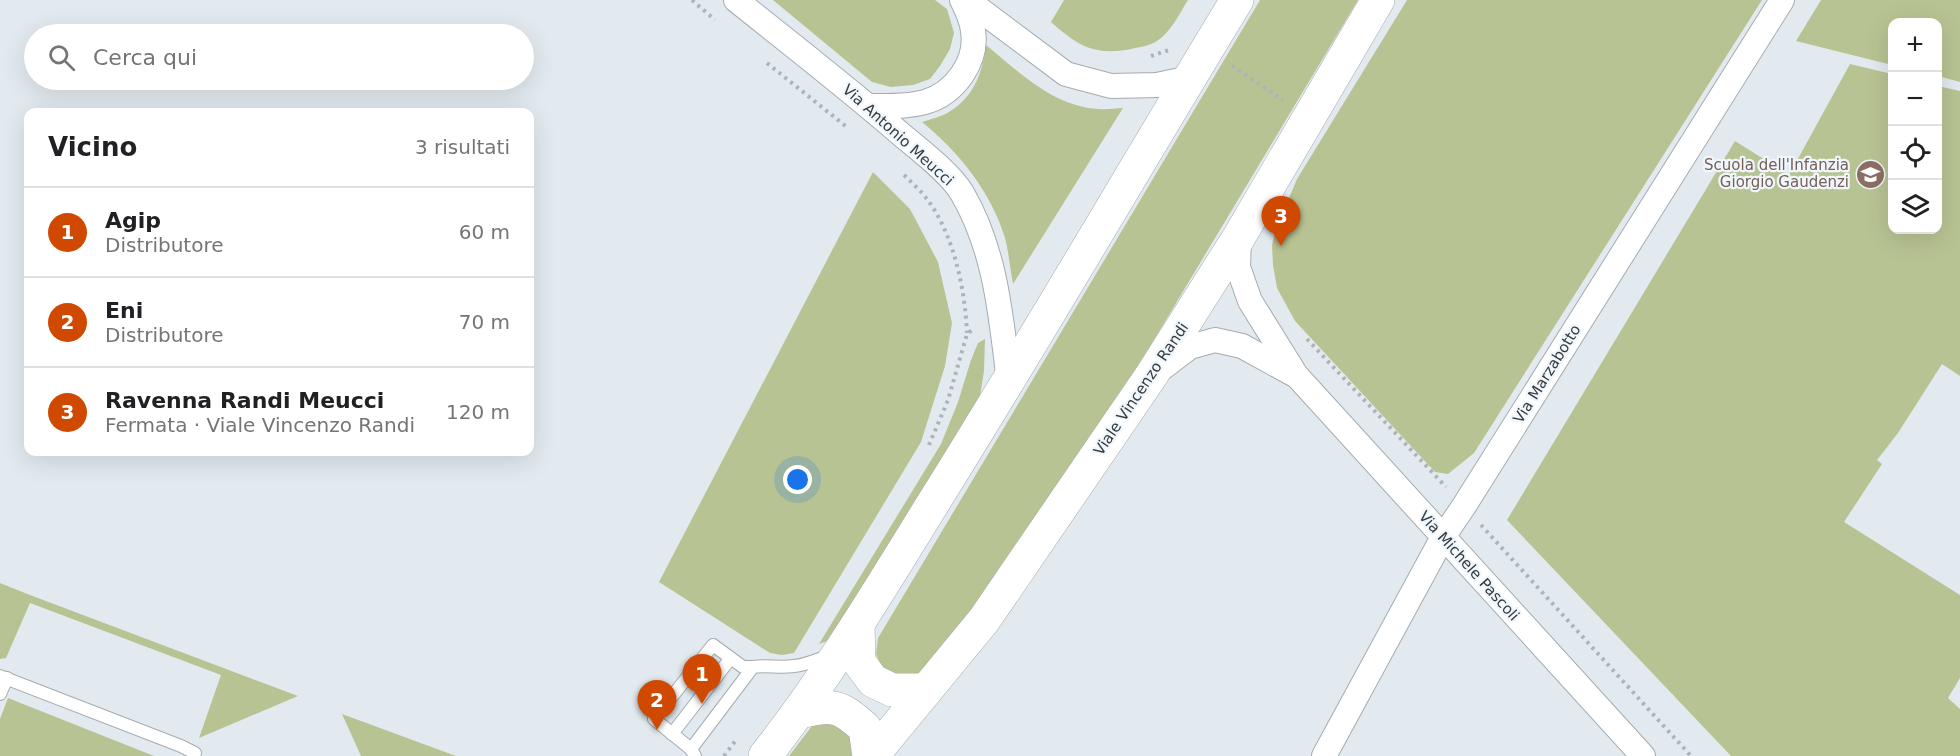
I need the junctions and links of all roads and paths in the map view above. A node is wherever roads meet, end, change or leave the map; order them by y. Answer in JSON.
{"nodes":[{"id":1,"x":692,"y":0,"type":"edge"},
{"id":2,"x":736,"y":0,"type":"edge"},
{"id":3,"x":962,"y":0,"type":"edge"},
{"id":4,"x":967,"y":0,"type":"edge"},
{"id":5,"x":1237,"y":0,"type":"edge"},
{"id":6,"x":1378,"y":0,"type":"edge"},
{"id":7,"x":1782,"y":0,"type":"edge"},
{"id":8,"x":719,"y":22,"type":"dead end"},
{"id":9,"x":1145,"y":58,"type":"dead end"},
{"id":10,"x":764,"y":60,"type":"dead end"},
{"id":11,"x":1224,"y":61,"type":"dead end"},
{"id":12,"x":1190,"y":78,"type":"junction"},
{"id":13,"x":1157,"y":85,"type":"junction"},
{"id":14,"x":1284,"y":100,"type":"dead end"},
{"id":15,"x":869,"y":106,"type":"junction"},
{"id":16,"x":854,"y":133,"type":"dead end"},
{"id":17,"x":899,"y":170,"type":"dead end"},
{"id":18,"x":1239,"y":237,"type":"junction"},
{"id":19,"x":1000,"y":311,"type":"junction"},
{"id":20,"x":967,"y":334,"type":"junction"},
{"id":21,"x":1296,"y":375,"type":"junction"},
{"id":22,"x":1151,"y":376,"type":"junction"},
{"id":23,"x":1009,"y":382,"type":"junction"},
{"id":24,"x":923,"y":455,"type":"dead end"},
{"id":25,"x":1443,"y":537,"type":"junction"},
{"id":26,"x":858,"y":624,"type":"junction"},
{"id":27,"x":840,"y":651,"type":"junction"},
{"id":28,"x":730,"y":658,"type":"junction"},
{"id":29,"x":753,"y":667,"type":"junction"},
{"id":30,"x":3,"y":677,"type":"edge"},
{"id":31,"x":926,"y":690,"type":"junction"},
{"id":32,"x":0,"y":694,"type":"edge"},
{"id":33,"x":800,"y":712,"type":"junction"},
{"id":34,"x":672,"y":734,"type":"junction"},
{"id":35,"x":738,"y":738,"type":"dead end"},
{"id":36,"x":693,"y":752,"type":"edge"},
{"id":37,"x":195,"y":753,"type":"dead end"},
{"id":38,"x":724,"y":756,"type":"edge"},
{"id":39,"x":765,"y":756,"type":"edge"},
{"id":40,"x":871,"y":756,"type":"edge"},
{"id":41,"x":1324,"y":756,"type":"edge"},
{"id":42,"x":1643,"y":756,"type":"edge"}],
"edges":[{"from":1,"to":8,"type":"path"},
{"from":2,"to":15,"type":"street","name":"Via Antonio Meucci"},
{"from":3,"to":15,"type":"street"},
{"from":4,"to":13,"type":"street"},
{"from":5,"to":12,"type":"street"},
{"from":6,"to":18,"type":"street","name":"Viale Vincenzo Randi"},
{"from":7,"to":25,"type":"street","name":"Via Marzabotto"},
{"from":9,"to":13,"type":"path"},
{"from":10,"to":16,"type":"path"},
{"from":11,"to":14,"type":"path"},
{"from":12,"to":13,"type":"street"},
{"from":12,"to":23,"type":"street"},
{"from":15,"to":19,"type":"street","name":"Via Antonio Meucci"},
{"from":17,"to":20,"type":"path"},
{"from":18,"to":21,"type":"street","name":"Via Michele Pascoli"},
{"from":18,"to":22,"type":"street","name":"Viale Vincenzo Randi"},
{"from":19,"to":20,"type":"path"},
{"from":19,"to":23,"type":"street","name":"Via Antonio Meucci"},
{"from":20,"to":24,"type":"path"},
{"from":21,"to":22,"type":"street","name":"Via Michele Pascoli"},
{"from":21,"to":25,"type":"street","name":"Via Michele Pascoli"},
{"from":22,"to":31,"type":"street","name":"Viale Vincenzo Randi"},
{"from":23,"to":26,"type":"street"},
{"from":25,"to":41,"type":"street","name":"Via Marzabotto"},
{"from":25,"to":42,"type":"street","name":"Via Michele Pascoli"},
{"from":26,"to":27,"type":"street"},
{"from":26,"to":31,"type":"street"},
{"from":27,"to":29,"type":"lane"},
{"from":27,"to":33,"type":"street"},
{"from":28,"to":29,"type":"lane"},
{"from":28,"to":34,"type":"lane"},
{"from":28,"to":34,"type":"lane"},
{"from":29,"to":36,"type":"lane"},
{"from":30,"to":32,"type":"lane"},
{"from":30,"to":37,"type":"lane"},
{"from":31,"to":40,"type":"street","name":"Viale Vincenzo Randi"},
{"from":33,"to":39,"type":"street"},
{"from":33,"to":40,"type":"street"},
{"from":34,"to":36,"type":"lane"},
{"from":35,"to":38,"type":"path"}]}
